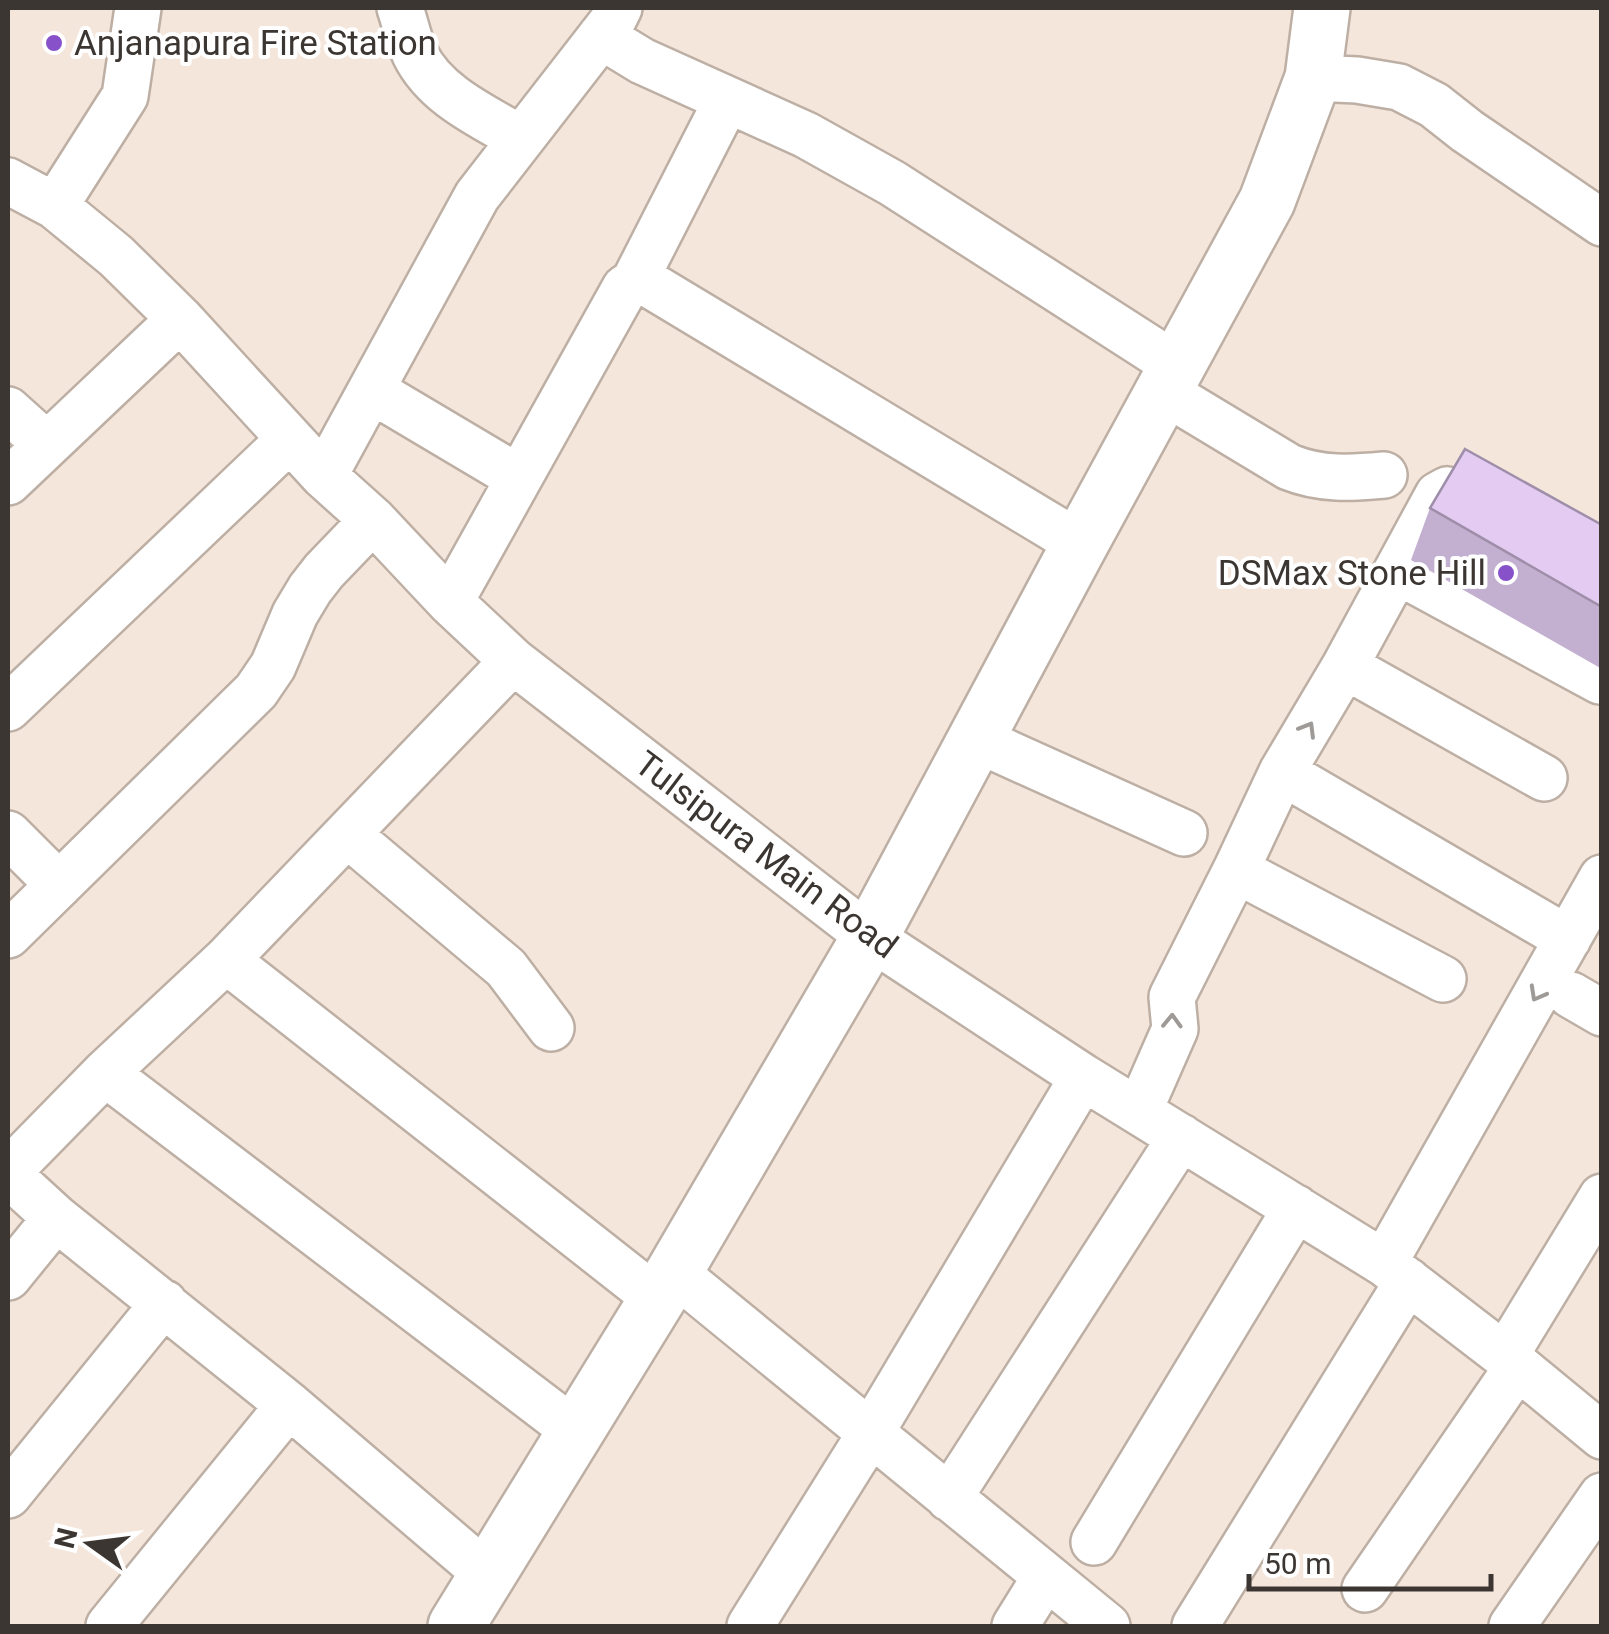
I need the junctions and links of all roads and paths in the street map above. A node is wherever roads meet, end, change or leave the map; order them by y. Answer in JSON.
{"nodes":[{"id":1,"x":138,"y":8,"type":"edge"},
{"id":2,"x":400,"y":8,"type":"edge"},
{"id":3,"x":1322,"y":8,"type":"edge"},
{"id":4,"x":610,"y":22,"type":"edge"},
{"id":5,"x":1313,"y":78,"type":"junction"},
{"id":6,"x":726,"y":100,"type":"junction"},
{"id":7,"x":520,"y":138,"type":"junction"},
{"id":8,"x":8,"y":180,"type":"edge"},
{"id":9,"x":55,"y":206,"type":"junction"},
{"id":10,"x":1602,"y":223,"type":"edge"},
{"id":11,"x":634,"y":282,"type":"junction"},
{"id":12,"x":180,"y":319,"type":"junction"},
{"id":13,"x":1170,"y":379,"type":"junction"},
{"id":14,"x":371,"y":390,"type":"junction"},
{"id":15,"x":8,"y":410,"type":"edge"},
{"id":16,"x":290,"y":438,"type":"junction"},
{"id":17,"x":47,"y":444,"type":"junction"},
{"id":18,"x":1384,"y":475,"type":"dead end"},
{"id":19,"x":324,"y":476,"type":"junction"},
{"id":20,"x":519,"y":478,"type":"junction"},
{"id":21,"x":8,"y":482,"type":"edge"},
{"id":22,"x":374,"y":520,"type":"junction"},
{"id":23,"x":1505,"y":522,"type":"edge"},
{"id":24,"x":1080,"y":544,"type":"junction"},
{"id":25,"x":1397,"y":571,"type":"junction"},
{"id":26,"x":450,"y":602,"type":"junction"},
{"id":27,"x":513,"y":661,"type":"junction"},
{"id":28,"x":1345,"y":666,"type":"junction"},
{"id":29,"x":1600,"y":681,"type":"edge"},
{"id":30,"x":8,"y":708,"type":"edge"},
{"id":31,"x":976,"y":739,"type":"junction"},
{"id":32,"x":1282,"y":772,"type":"junction"},
{"id":33,"x":1544,"y":778,"type":"dead end"},
{"id":34,"x":1184,"y":833,"type":"dead end"},
{"id":35,"x":8,"y":834,"type":"edge"},
{"id":36,"x":347,"y":834,"type":"junction"},
{"id":37,"x":1236,"y":870,"type":"junction"},
{"id":38,"x":1602,"y":878,"type":"edge"},
{"id":39,"x":58,"y":885,"type":"junction"},
{"id":40,"x":8,"y":935,"type":"edge"},
{"id":41,"x":870,"y":937,"type":"junction"},
{"id":42,"x":1568,"y":939,"type":"junction"},
{"id":43,"x":226,"y":960,"type":"junction"},
{"id":44,"x":1443,"y":979,"type":"dead end"},
{"id":45,"x":551,"y":1028,"type":"dead end"},
{"id":46,"x":105,"y":1073,"type":"junction"},
{"id":47,"x":1083,"y":1076,"type":"junction"},
{"id":48,"x":1139,"y":1111,"type":"junction"},
{"id":49,"x":1181,"y":1138,"type":"junction"},
{"id":50,"x":8,"y":1173,"type":"edge"},
{"id":51,"x":1602,"y":1197,"type":"edge"},
{"id":52,"x":1296,"y":1208,"type":"junction"},
{"id":53,"x":56,"y":1218,"type":"junction"},
{"id":54,"x":1396,"y":1272,"type":"junction"},
{"id":55,"x":8,"y":1277,"type":"edge"},
{"id":56,"x":665,"y":1285,"type":"junction"},
{"id":57,"x":164,"y":1303,"type":"junction"},
{"id":58,"x":1512,"y":1361,"type":"junction"},
{"id":59,"x":289,"y":1405,"type":"junction"},
{"id":60,"x":575,"y":1430,"type":"junction"},
{"id":61,"x":870,"y":1434,"type":"junction"},
{"id":62,"x":1602,"y":1436,"type":"edge"},
{"id":63,"x":8,"y":1495,"type":"edge"},
{"id":64,"x":1602,"y":1496,"type":"edge"},
{"id":65,"x":949,"y":1498,"type":"junction"},
{"id":66,"x":1094,"y":1542,"type":"dead end"},
{"id":67,"x":488,"y":1575,"type":"junction"},
{"id":68,"x":1046,"y":1576,"type":"junction"},
{"id":69,"x":1366,"y":1589,"type":"dead end"},
{"id":70,"x":109,"y":1626,"type":"edge"},
{"id":71,"x":456,"y":1626,"type":"edge"},
{"id":72,"x":750,"y":1626,"type":"edge"},
{"id":73,"x":1015,"y":1626,"type":"edge"},
{"id":74,"x":1107,"y":1626,"type":"edge"},
{"id":75,"x":1195,"y":1626,"type":"edge"},
{"id":76,"x":1512,"y":1626,"type":"edge"}],
"edges":[{"from":1,"to":9,"type":"street"},
{"from":2,"to":7,"type":"street"},
{"from":3,"to":5,"type":"main road"},
{"from":4,"to":6,"type":"street"},
{"from":4,"to":7,"type":"street"},
{"from":5,"to":10,"type":"street"},
{"from":5,"to":13,"type":"main road"},
{"from":6,"to":11,"type":"street"},
{"from":6,"to":13,"type":"street"},
{"from":7,"to":14,"type":"street"},
{"from":8,"to":9,"type":"street","name":"Tulsipura Main Road"},
{"from":9,"to":12,"type":"street","name":"Tulsipura Main Road"},
{"from":11,"to":20,"type":"street"},
{"from":11,"to":24,"type":"street"},
{"from":12,"to":16,"type":"street","name":"Tulsipura Main Road"},
{"from":12,"to":17,"type":"street"},
{"from":13,"to":18,"type":"street"},
{"from":13,"to":24,"type":"main road"},
{"from":14,"to":19,"type":"street"},
{"from":14,"to":20,"type":"street"},
{"from":15,"to":17,"type":"street"},
{"from":16,"to":19,"type":"street","name":"Tulsipura Main Road"},
{"from":16,"to":30,"type":"street"},
{"from":17,"to":21,"type":"street"},
{"from":19,"to":22,"type":"street","name":"Tulsipura Main Road"},
{"from":20,"to":26,"type":"street"},
{"from":22,"to":26,"type":"street","name":"Tulsipura Main Road"},
{"from":22,"to":39,"type":"street"},
{"from":23,"to":25,"type":"street"},
{"from":24,"to":31,"type":"main road"},
{"from":25,"to":28,"type":"street"},
{"from":25,"to":29,"type":"street"},
{"from":26,"to":27,"type":"street","name":"Tulsipura Main Road"},
{"from":27,"to":36,"type":"street"},
{"from":27,"to":41,"type":"street","name":"Tulsipura Main Road"},
{"from":32,"to":28,"type":"street","one_way":true},
{"from":28,"to":33,"type":"street"},
{"from":31,"to":34,"type":"street"},
{"from":31,"to":41,"type":"main road"},
{"from":32,"to":37,"type":"street"},
{"from":32,"to":42,"type":"street"},
{"from":35,"to":39,"type":"street"},
{"from":36,"to":43,"type":"street"},
{"from":36,"to":45,"type":"street"},
{"from":37,"to":44,"type":"street"},
{"from":48,"to":37,"type":"street","one_way":true},
{"from":38,"to":42,"type":"street"},
{"from":39,"to":40,"type":"street"},
{"from":41,"to":47,"type":"street","name":"Tulsipura Main Road"},
{"from":41,"to":56,"type":"main road"},
{"from":42,"to":54,"type":"street","one_way":true},
{"from":43,"to":46,"type":"street"},
{"from":43,"to":56,"type":"street"},
{"from":46,"to":50,"type":"street"},
{"from":46,"to":60,"type":"street"},
{"from":47,"to":48,"type":"street","name":"Tulsipura Main Road"},
{"from":47,"to":61,"type":"street"},
{"from":48,"to":49,"type":"street","name":"Tulsipura Main Road"},
{"from":49,"to":52,"type":"street","name":"Tulsipura Main Road"},
{"from":49,"to":65,"type":"street"},
{"from":50,"to":53,"type":"street"},
{"from":51,"to":58,"type":"street"},
{"from":52,"to":54,"type":"street","name":"Tulsipura Main Road"},
{"from":52,"to":66,"type":"street"},
{"from":53,"to":55,"type":"street"},
{"from":53,"to":57,"type":"street"},
{"from":54,"to":58,"type":"street","name":"Tulsipura Main Road"},
{"from":54,"to":75,"type":"street"},
{"from":56,"to":60,"type":"main road"},
{"from":56,"to":61,"type":"street"},
{"from":57,"to":59,"type":"street"},
{"from":57,"to":63,"type":"street"},
{"from":58,"to":62,"type":"street","name":"Tulsipura Main Road"},
{"from":58,"to":69,"type":"street"},
{"from":59,"to":67,"type":"street"},
{"from":59,"to":70,"type":"street"},
{"from":60,"to":67,"type":"main road"},
{"from":61,"to":65,"type":"street"},
{"from":61,"to":72,"type":"street"},
{"from":64,"to":76,"type":"street"},
{"from":65,"to":68,"type":"street"},
{"from":67,"to":71,"type":"main road"},
{"from":68,"to":73,"type":"street"},
{"from":68,"to":74,"type":"street"}]}
